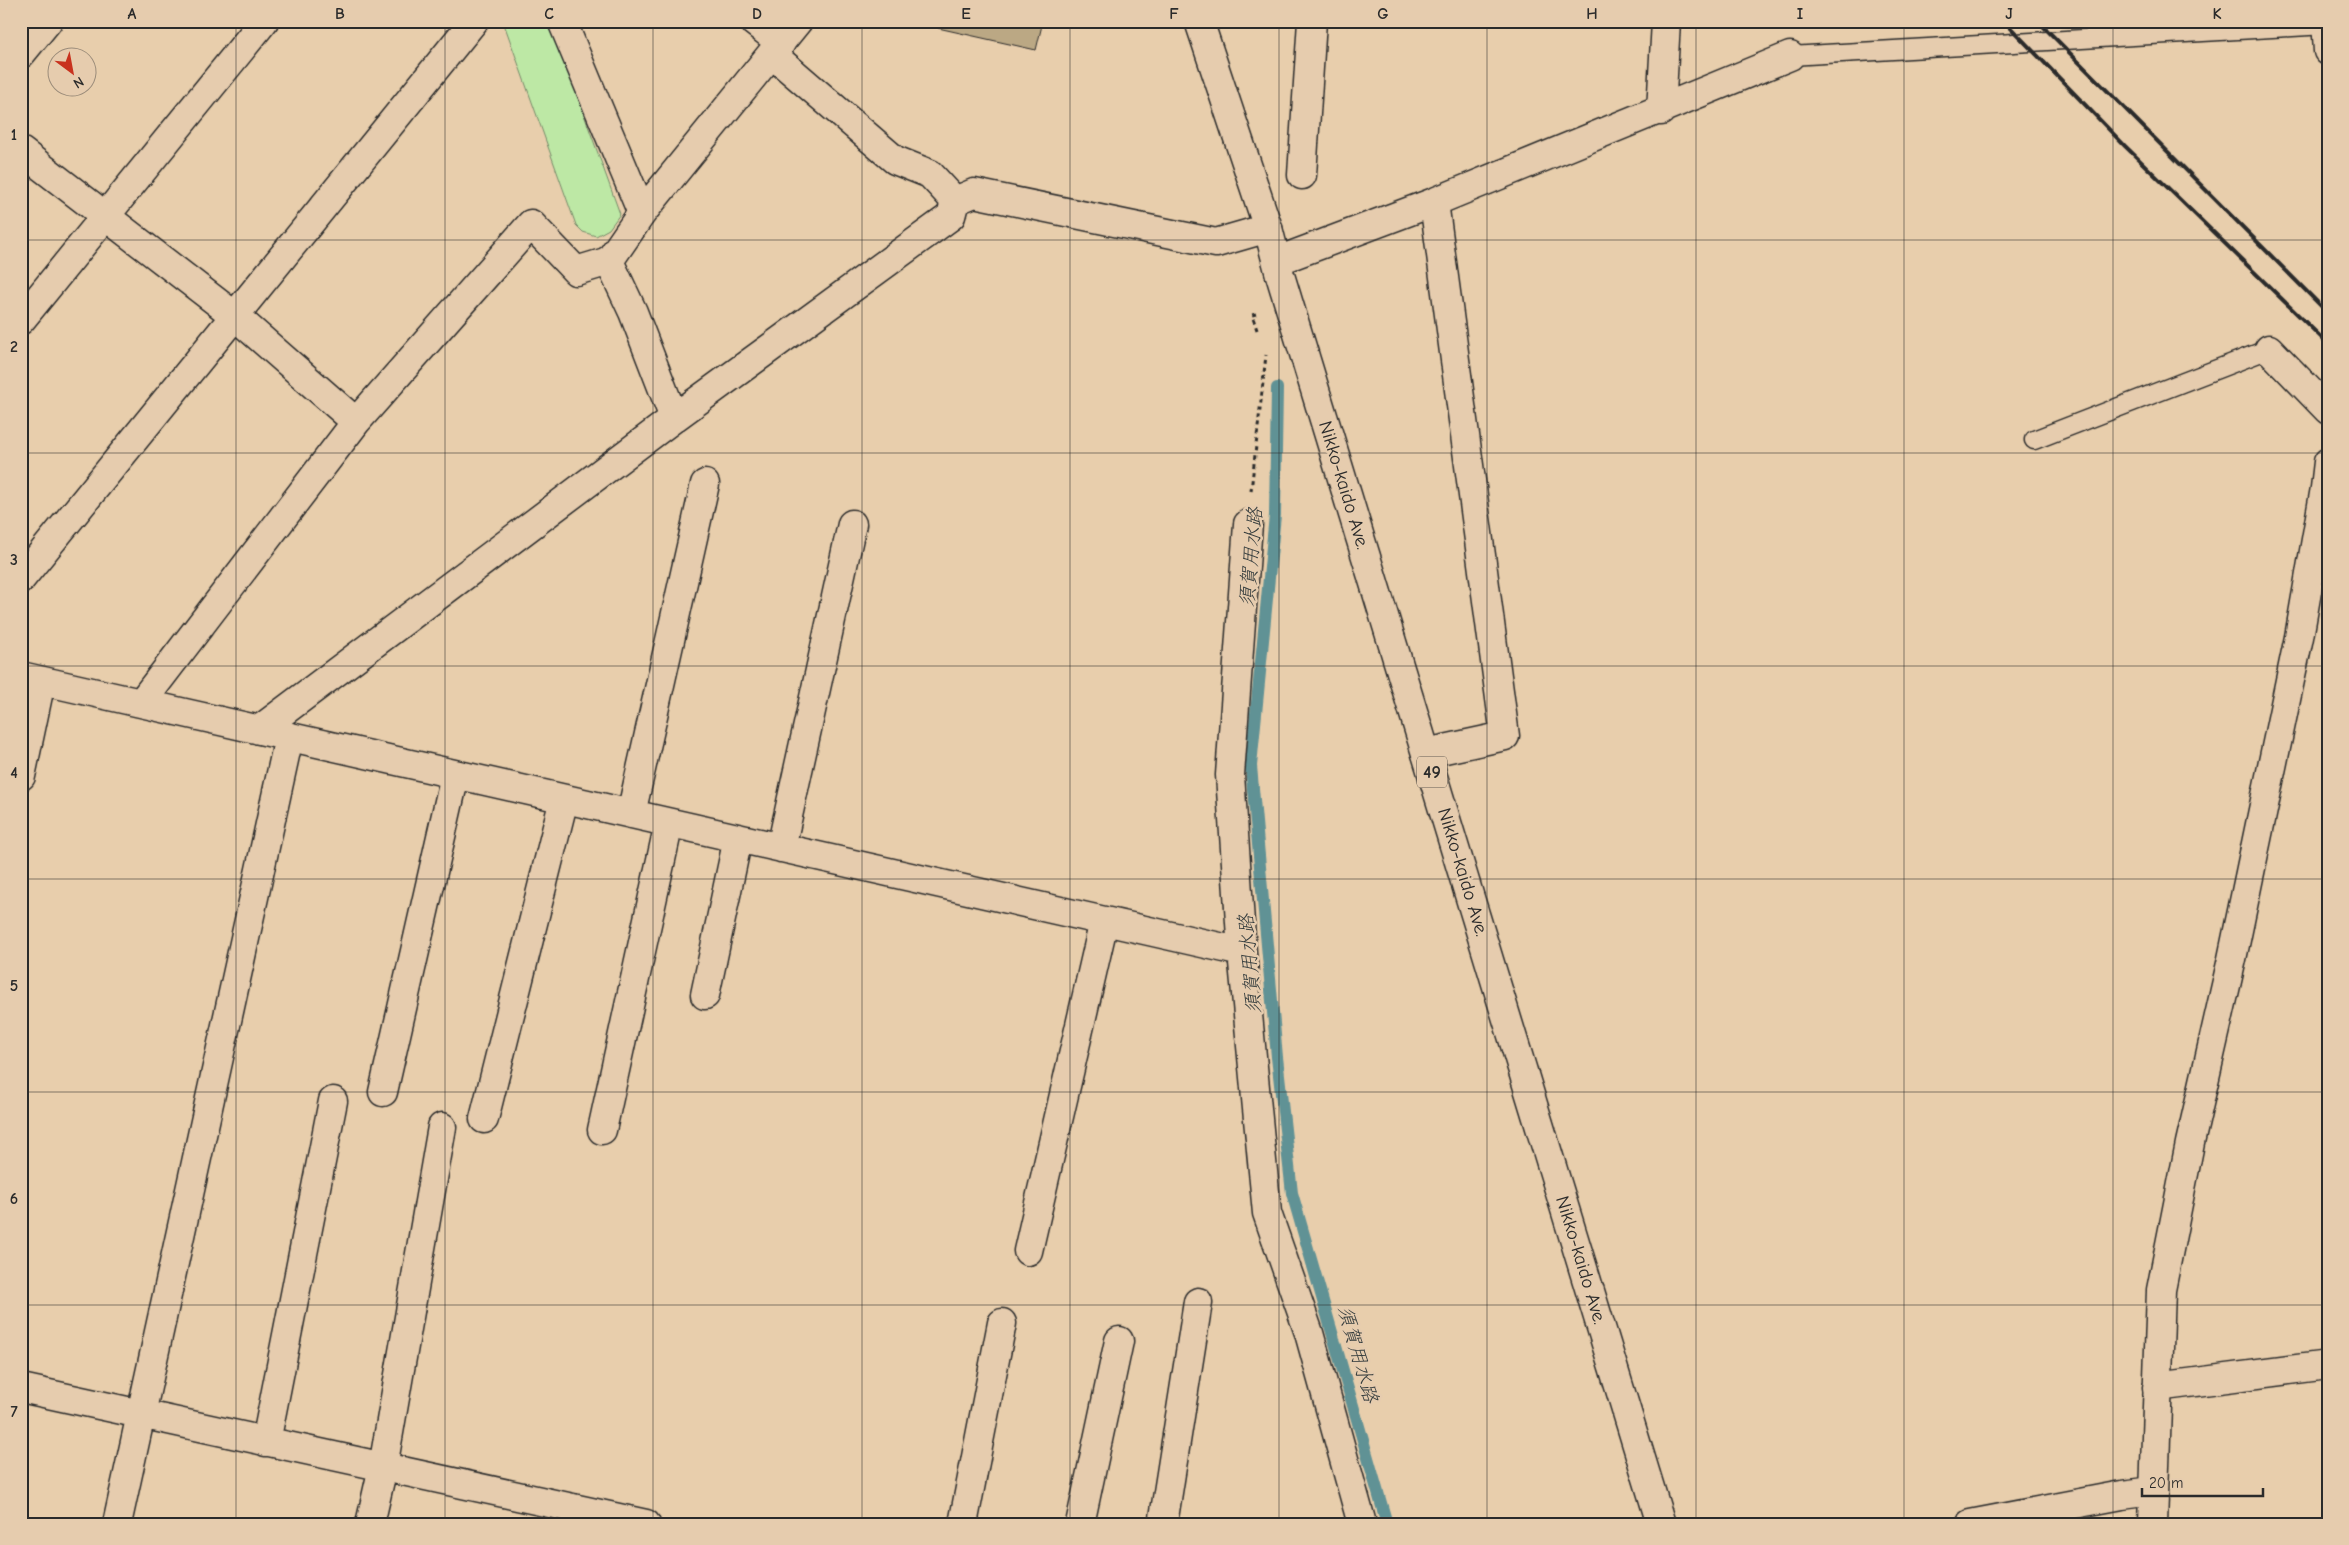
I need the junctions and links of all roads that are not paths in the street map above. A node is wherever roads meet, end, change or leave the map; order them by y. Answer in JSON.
{"nodes":[{"id":1,"x":48,"y":21,"type":"edge"},
{"id":2,"x":264,"y":21,"type":"edge"},
{"id":3,"x":474,"y":21,"type":"edge"},
{"id":4,"x":562,"y":21,"type":"edge"},
{"id":5,"x":753,"y":21,"type":"edge"},
{"id":6,"x":798,"y":21,"type":"edge"},
{"id":7,"x":1199,"y":21,"type":"edge"},
{"id":8,"x":1312,"y":21,"type":"edge"},
{"id":9,"x":1666,"y":21,"type":"edge"},
{"id":10,"x":2327,"y":32,"type":"edge"},
{"id":11,"x":777,"y":49,"type":"junction"},
{"id":12,"x":21,"y":54,"type":"edge"},
{"id":13,"x":1790,"y":56,"type":"joint"},
{"id":14,"x":1661,"y":111,"type":"junction"},
{"id":15,"x":21,"y":151,"type":"edge"},
{"id":16,"x":1302,"y":176,"type":"dead end"},
{"id":17,"x":955,"y":201,"type":"junction"},
{"id":18,"x":1434,"y":202,"type":"junction"},
{"id":19,"x":642,"y":213,"type":"junction"},
{"id":20,"x":106,"y":216,"type":"junction"},
{"id":21,"x":1268,"y":228,"type":"junction"},
{"id":22,"x":609,"y":261,"type":"junction"},
{"id":23,"x":1277,"y":261,"type":"junction"},
{"id":24,"x":235,"y":316,"type":"junction"},
{"id":25,"x":21,"y":320,"type":"edge"},
{"id":26,"x":2269,"y":350,"type":"joint"},
{"id":27,"x":2328,"y":410,"type":"edge"},
{"id":28,"x":674,"y":418,"type":"junction"},
{"id":29,"x":356,"y":422,"type":"junction"},
{"id":30,"x":2034,"y":440,"type":"dead end"},
{"id":31,"x":2328,"y":462,"type":"edge"},
{"id":32,"x":705,"y":484,"type":"dead end"},
{"id":33,"x":852,"y":524,"type":"dead end"},
{"id":34,"x":1248,"y":524,"type":"road end"},
{"id":35,"x":21,"y":579,"type":"edge"},
{"id":36,"x":31,"y":678,"type":"edge"},
{"id":37,"x":141,"y":703,"type":"junction"},
{"id":38,"x":259,"y":730,"type":"junction"},
{"id":39,"x":289,"y":737,"type":"junction"},
{"id":40,"x":1426,"y":753,"type":"junction"},
{"id":41,"x":454,"y":774,"type":"junction"},
{"id":42,"x":21,"y":776,"type":"edge"},
{"id":43,"x":564,"y":799,"type":"junction"},
{"id":44,"x":631,"y":814,"type":"junction"},
{"id":45,"x":669,"y":823,"type":"junction"},
{"id":46,"x":738,"y":838,"type":"junction"},
{"id":47,"x":781,"y":848,"type":"junction"},
{"id":48,"x":1104,"y":921,"type":"junction"},
{"id":49,"x":1242,"y":952,"type":"junction"},
{"id":50,"x":705,"y":995,"type":"dead end"},
{"id":51,"x":383,"y":1092,"type":"dead end"},
{"id":52,"x":333,"y":1101,"type":"dead end"},
{"id":53,"x":484,"y":1119,"type":"dead end"},
{"id":54,"x":442,"y":1127,"type":"dead end"},
{"id":55,"x":602,"y":1130,"type":"dead end"},
{"id":56,"x":1028,"y":1251,"type":"dead end"},
{"id":57,"x":1198,"y":1302,"type":"dead end"},
{"id":58,"x":1002,"y":1323,"type":"dead end"},
{"id":59,"x":1119,"y":1341,"type":"dead end"},
{"id":60,"x":2328,"y":1365,"type":"edge"},
{"id":61,"x":2157,"y":1387,"type":"junction"},
{"id":62,"x":21,"y":1388,"type":"edge"},
{"id":63,"x":142,"y":1415,"type":"junction"},
{"id":64,"x":266,"y":1442,"type":"junction"},
{"id":65,"x":383,"y":1467,"type":"junction"},
{"id":66,"x":2153,"y":1491,"type":"junction"},
{"id":67,"x":117,"y":1524,"type":"edge"},
{"id":68,"x":370,"y":1524,"type":"edge"},
{"id":69,"x":646,"y":1524,"type":"edge"},
{"id":70,"x":963,"y":1524,"type":"edge"},
{"id":71,"x":1080,"y":1524,"type":"edge"},
{"id":72,"x":1163,"y":1524,"type":"edge"},
{"id":73,"x":1362,"y":1524,"type":"edge"},
{"id":74,"x":1661,"y":1524,"type":"edge"},
{"id":75,"x":1970,"y":1524,"type":"edge"},
{"id":76,"x":2153,"y":1524,"type":"edge"}],
"edges":[{"from":1,"to":12,"type":"street"},
{"from":2,"to":20,"type":"street"},
{"from":3,"to":24,"type":"street"},
{"from":4,"to":19,"type":"street"},
{"from":5,"to":11,"type":"street"},
{"from":6,"to":11,"type":"street"},
{"from":7,"to":21,"type":"street","name":"Nikko-kaido Ave.","number":"49"},
{"from":8,"to":16,"type":"street"},
{"from":9,"to":14,"type":"street"},
{"from":10,"to":13,"type":"lane"},
{"from":11,"to":17,"type":"street"},
{"from":11,"to":19,"type":"street"},
{"from":13,"to":14,"type":"street"},
{"from":14,"to":18,"type":"street"},
{"from":15,"to":20,"type":"street"},
{"from":17,"to":21,"type":"street"},
{"from":17,"to":28,"type":"street"},
{"from":18,"to":23,"type":"street"},
{"from":18,"to":40,"type":"street"},
{"from":19,"to":22,"type":"street"},
{"from":20,"to":24,"type":"street"},
{"from":20,"to":25,"type":"street"},
{"from":21,"to":23,"type":"street","name":"Nikko-kaido Ave.","number":"49"},
{"from":22,"to":28,"type":"street"},
{"from":22,"to":29,"type":"street"},
{"from":23,"to":40,"type":"street","name":"Nikko-kaido Ave.","number":"49"},
{"from":24,"to":29,"type":"street"},
{"from":24,"to":35,"type":"street"},
{"from":26,"to":27,"type":"street"},
{"from":26,"to":30,"type":"lane"},
{"from":28,"to":38,"type":"street"},
{"from":29,"to":37,"type":"street"},
{"from":31,"to":61,"type":"street"},
{"from":32,"to":44,"type":"street"},
{"from":33,"to":47,"type":"street"},
{"from":34,"to":49,"type":"street"},
{"from":36,"to":37,"type":"street"},
{"from":36,"to":42,"type":"street"},
{"from":37,"to":38,"type":"street"},
{"from":38,"to":39,"type":"street"},
{"from":39,"to":41,"type":"street"},
{"from":39,"to":63,"type":"street"},
{"from":40,"to":74,"type":"street","name":"Nikko-kaido Ave.","number":"49"},
{"from":41,"to":43,"type":"street"},
{"from":41,"to":51,"type":"street"},
{"from":43,"to":44,"type":"street"},
{"from":43,"to":53,"type":"street"},
{"from":44,"to":45,"type":"street"},
{"from":45,"to":46,"type":"street"},
{"from":45,"to":55,"type":"street"},
{"from":46,"to":47,"type":"street"},
{"from":46,"to":50,"type":"street"},
{"from":47,"to":48,"type":"street"},
{"from":48,"to":49,"type":"street"},
{"from":48,"to":56,"type":"street"},
{"from":49,"to":73,"type":"street"},
{"from":52,"to":64,"type":"street"},
{"from":54,"to":65,"type":"street"},
{"from":57,"to":72,"type":"street"},
{"from":58,"to":70,"type":"street"},
{"from":59,"to":71,"type":"street"},
{"from":60,"to":61,"type":"street"},
{"from":61,"to":66,"type":"street"},
{"from":62,"to":63,"type":"street"},
{"from":63,"to":64,"type":"street"},
{"from":63,"to":67,"type":"street"},
{"from":64,"to":65,"type":"street"},
{"from":65,"to":68,"type":"street"},
{"from":65,"to":69,"type":"street"},
{"from":66,"to":75,"type":"street"},
{"from":66,"to":76,"type":"street"}]}
